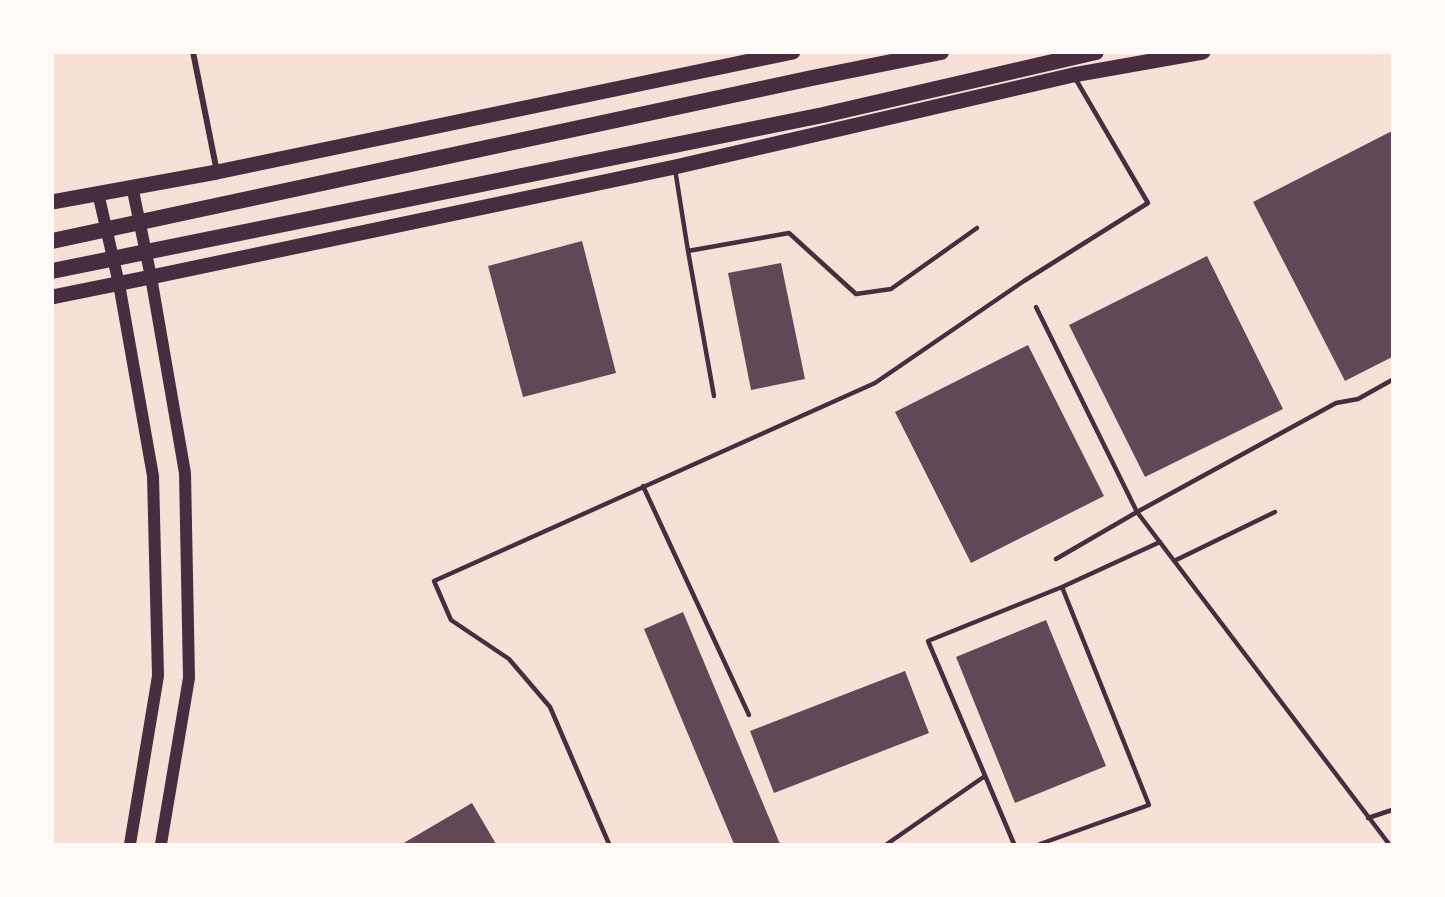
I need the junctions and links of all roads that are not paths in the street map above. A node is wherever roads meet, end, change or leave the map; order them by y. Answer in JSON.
{"nodes":[{"id":1,"x":193,"y":52,"type":"edge"},
{"id":2,"x":793,"y":52,"type":"edge"},
{"id":3,"x":941,"y":52,"type":"edge"},
{"id":4,"x":1096,"y":52,"type":"edge"},
{"id":5,"x":1203,"y":52,"type":"edge"},
{"id":6,"x":1073,"y":75,"type":"junction"},
{"id":7,"x":675,"y":167,"type":"junction"},
{"id":8,"x":217,"y":171,"type":"junction"},
{"id":9,"x":132,"y":186,"type":"junction"},
{"id":10,"x":98,"y":192,"type":"junction"},
{"id":11,"x":52,"y":202,"type":"edge"},
{"id":12,"x":977,"y":228,"type":"dead end"},
{"id":13,"x":52,"y":241,"type":"edge"},
{"id":14,"x":688,"y":251,"type":"junction"},
{"id":15,"x":52,"y":272,"type":"edge"},
{"id":16,"x":151,"y":277,"type":"junction"},
{"id":17,"x":119,"y":284,"type":"junction"},
{"id":18,"x":52,"y":297,"type":"edge"},
{"id":19,"x":1036,"y":307,"type":"dead end"},
{"id":20,"x":1392,"y":380,"type":"edge"},
{"id":21,"x":714,"y":396,"type":"dead end"},
{"id":22,"x":643,"y":486,"type":"junction"},
{"id":23,"x":1137,"y":512,"type":"junction"},
{"id":24,"x":1275,"y":512,"type":"dead end"},
{"id":25,"x":1160,"y":542,"type":"junction"},
{"id":26,"x":1056,"y":559,"type":"dead end"},
{"id":27,"x":1174,"y":561,"type":"junction"},
{"id":28,"x":1062,"y":587,"type":"junction"},
{"id":29,"x":748,"y":715,"type":"dead end"},
{"id":30,"x":985,"y":776,"type":"junction"},
{"id":31,"x":1392,"y":810,"type":"edge"},
{"id":32,"x":1368,"y":818,"type":"junction"},
{"id":33,"x":130,"y":844,"type":"edge"},
{"id":34,"x":161,"y":844,"type":"edge"},
{"id":35,"x":609,"y":844,"type":"edge"},
{"id":36,"x":886,"y":844,"type":"edge"},
{"id":37,"x":1014,"y":844,"type":"edge"},
{"id":38,"x":1040,"y":844,"type":"edge"},
{"id":39,"x":1389,"y":844,"type":"edge"}],
"edges":[{"from":1,"to":8,"type":"street"},
{"from":2,"to":8,"type":"main road"},
{"from":3,"to":13,"type":"highway"},
{"from":4,"to":15,"type":"highway"},
{"from":5,"to":6,"type":"main road"},
{"from":6,"to":7,"type":"main road"},
{"from":6,"to":22,"type":"lane"},
{"from":7,"to":14,"type":"lane"},
{"from":7,"to":16,"type":"main road"},
{"from":8,"to":9,"type":"main road"},
{"from":9,"to":10,"type":"main road"},
{"from":9,"to":16,"type":"main road"},
{"from":10,"to":11,"type":"main road"},
{"from":10,"to":17,"type":"main road"},
{"from":12,"to":14,"type":"lane"},
{"from":14,"to":21,"type":"lane"},
{"from":16,"to":17,"type":"main road"},
{"from":16,"to":34,"type":"main road"},
{"from":17,"to":18,"type":"main road"},
{"from":17,"to":33,"type":"main road"},
{"from":19,"to":23,"type":"lane"},
{"from":20,"to":23,"type":"lane"},
{"from":22,"to":29,"type":"lane"},
{"from":22,"to":35,"type":"lane"},
{"from":23,"to":25,"type":"lane"},
{"from":23,"to":26,"type":"lane"},
{"from":24,"to":27,"type":"lane"},
{"from":25,"to":27,"type":"lane"},
{"from":25,"to":28,"type":"lane"},
{"from":27,"to":32,"type":"lane"},
{"from":28,"to":30,"type":"lane"},
{"from":28,"to":38,"type":"lane"},
{"from":30,"to":36,"type":"lane"},
{"from":30,"to":37,"type":"lane"},
{"from":31,"to":32,"type":"lane"},
{"from":32,"to":39,"type":"lane"}]}
